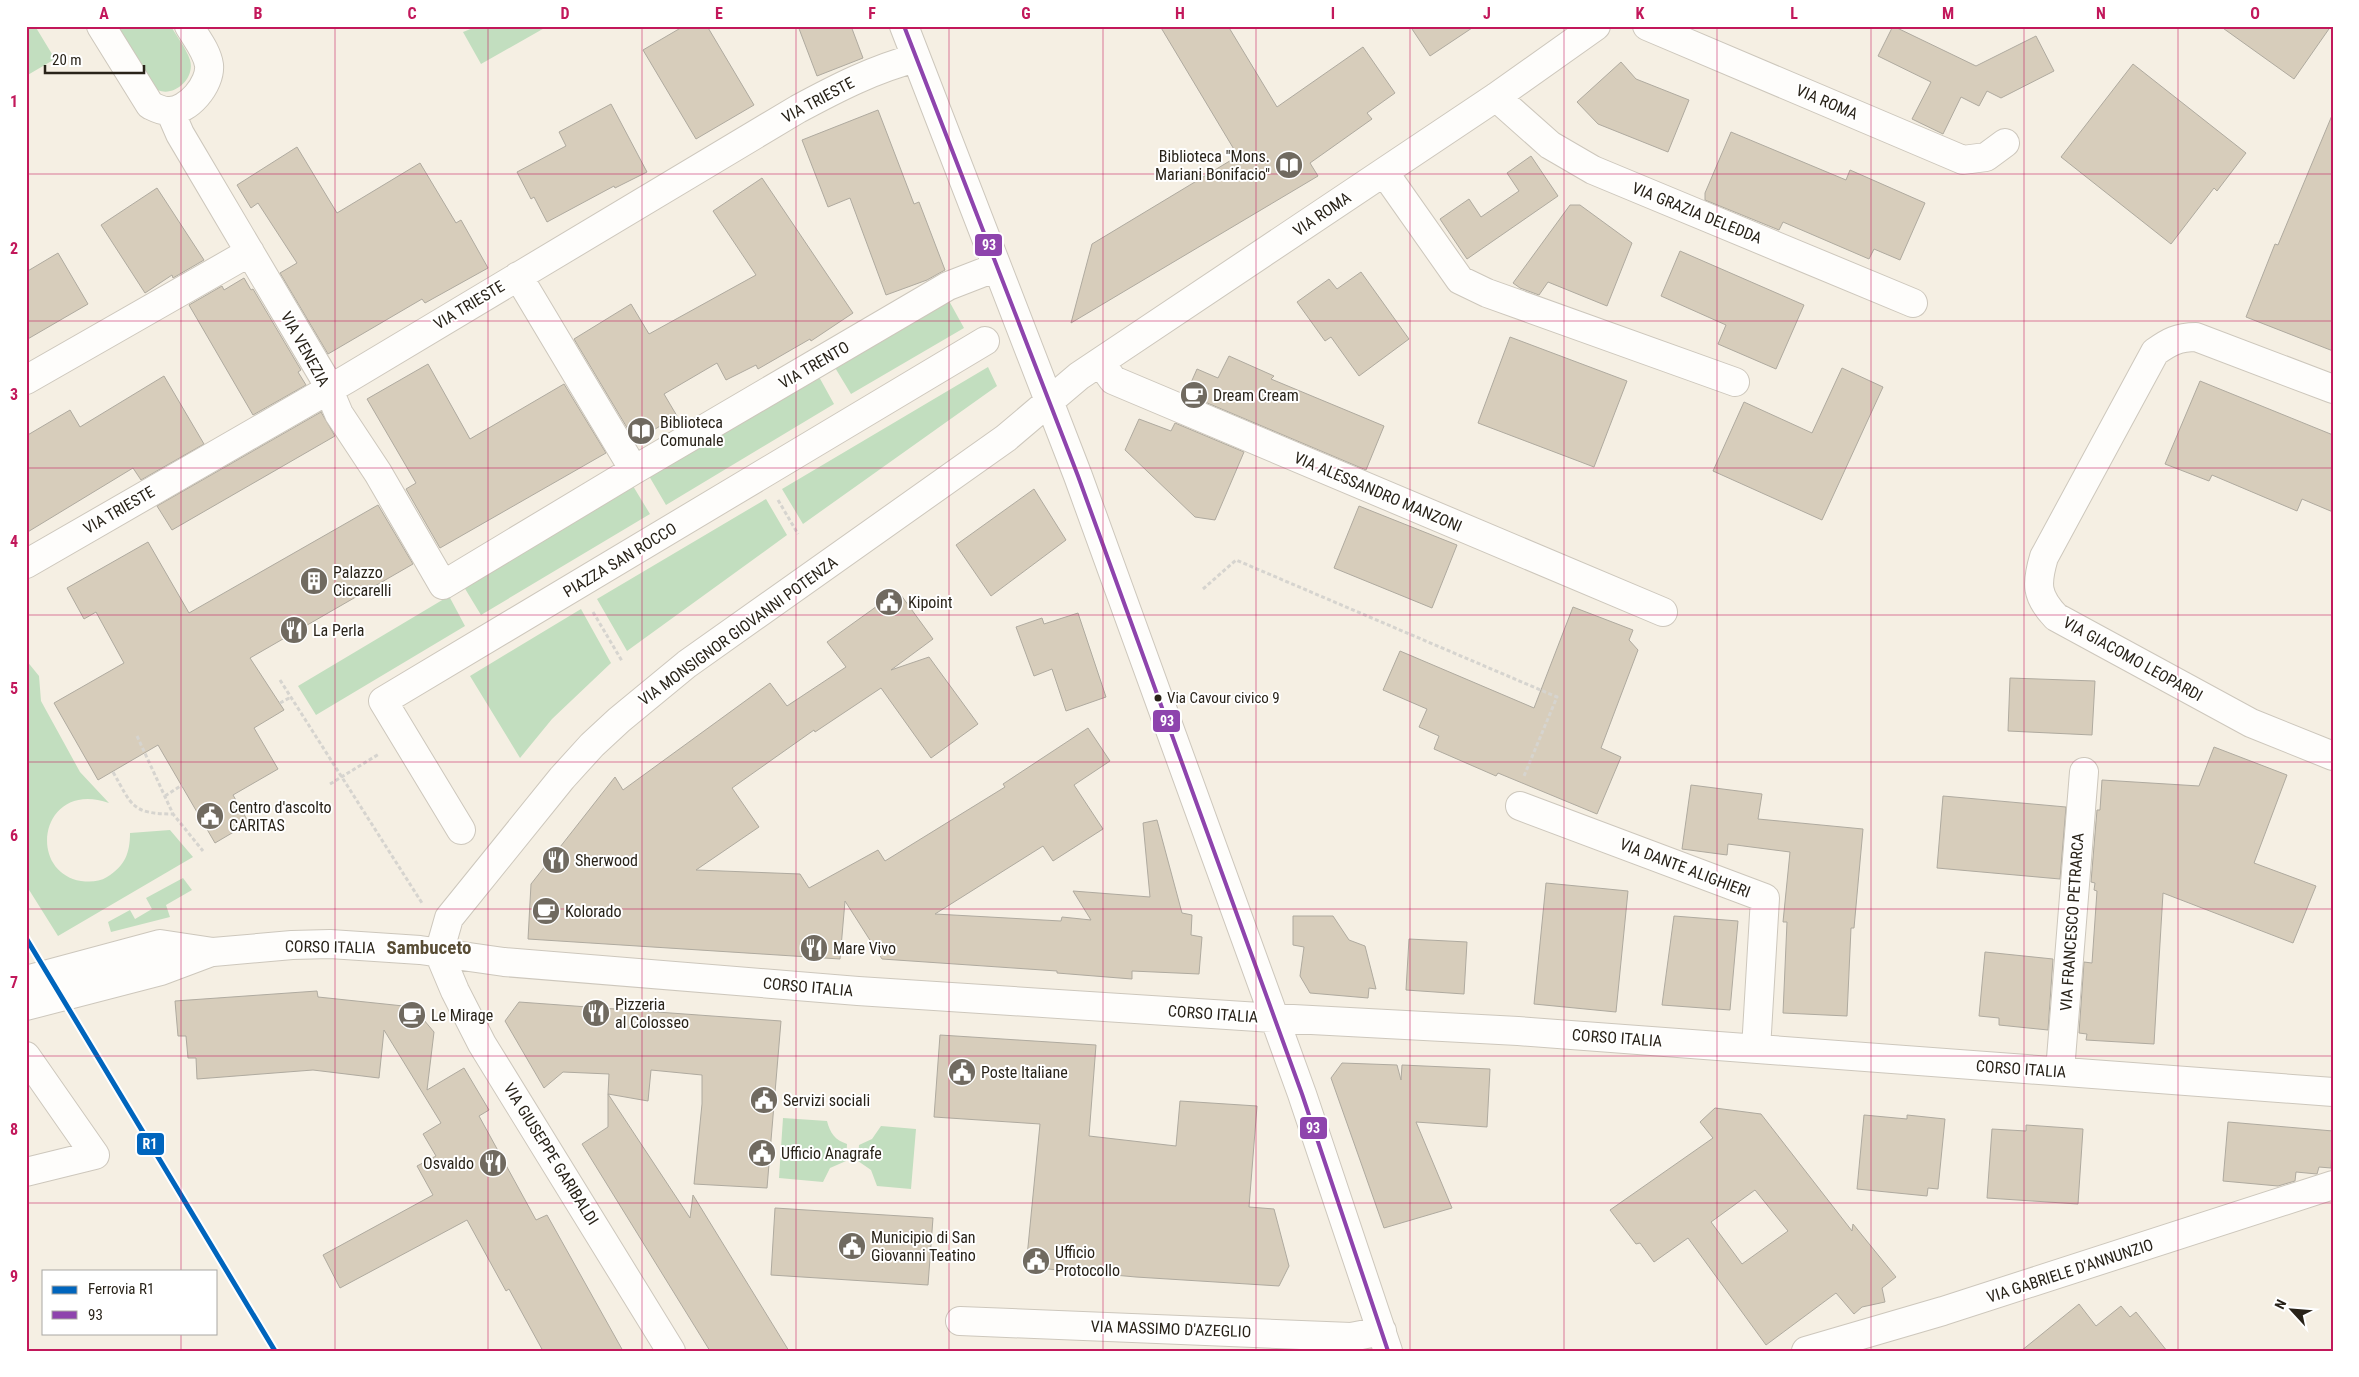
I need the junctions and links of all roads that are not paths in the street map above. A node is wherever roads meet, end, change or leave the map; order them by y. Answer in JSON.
{"nodes":[{"id":1,"x":101,"y":26,"type":"edge"},
{"id":2,"x":189,"y":26,"type":"edge"},
{"id":3,"x":904,"y":26,"type":"edge"},
{"id":4,"x":1596,"y":26,"type":"edge"},
{"id":5,"x":1647,"y":26,"type":"edge"},
{"id":6,"x":916,"y":58,"type":"junction"},
{"id":7,"x":1496,"y":97,"type":"junction"},
{"id":8,"x":170,"y":111,"type":"junction"},
{"id":9,"x":2005,"y":143,"type":"dead end"},
{"id":10,"x":1384,"y":172,"type":"junction"},
{"id":11,"x":250,"y":252,"type":"junction"},
{"id":12,"x":997,"y":267,"type":"junction"},
{"id":13,"x":518,"y":276,"type":"junction"},
{"id":14,"x":1913,"y":302,"type":"dead end"},
{"id":15,"x":985,"y":340,"type":"dead end"},
{"id":16,"x":1100,"y":362,"type":"junction"},
{"id":17,"x":26,"y":380,"type":"edge"},
{"id":18,"x":1735,"y":382,"type":"dead end"},
{"id":19,"x":2333,"y":388,"type":"edge"},
{"id":20,"x":328,"y":390,"type":"junction"},
{"id":21,"x":1050,"y":403,"type":"junction"},
{"id":22,"x":634,"y":470,"type":"junction"},
{"id":23,"x":26,"y":564,"type":"edge"},
{"id":24,"x":443,"y":585,"type":"joint"},
{"id":25,"x":1664,"y":612,"type":"dead end"},
{"id":26,"x":2333,"y":756,"type":"edge"},
{"id":27,"x":2084,"y":772,"type":"dead end"},
{"id":28,"x":1520,"y":806,"type":"road end"},
{"id":29,"x":460,"y":830,"type":"dead end"},
{"id":30,"x":213,"y":952,"type":"junction"},
{"id":31,"x":439,"y":953,"type":"junction"},
{"id":32,"x":26,"y":980,"type":"edge"},
{"id":33,"x":26,"y":1006,"type":"edge"},
{"id":34,"x":1274,"y":1018,"type":"junction"},
{"id":35,"x":1756,"y":1049,"type":"junction"},
{"id":36,"x":26,"y":1056,"type":"edge"},
{"id":37,"x":2060,"y":1072,"type":"junction"},
{"id":38,"x":2333,"y":1092,"type":"edge"},
{"id":39,"x":26,"y":1172,"type":"edge"},
{"id":40,"x":2333,"y":1185,"type":"edge"},
{"id":41,"x":960,"y":1321,"type":"dead end"},
{"id":42,"x":1385,"y":1341,"type":"edge"},
{"id":43,"x":671,"y":1351,"type":"edge"},
{"id":44,"x":1806,"y":1351,"type":"edge"}],
"edges":[{"from":1,"to":8,"type":"street"},
{"from":2,"to":8,"type":"street"},
{"from":3,"to":6,"type":"street"},
{"from":4,"to":7,"type":"street","name":"VIA ROMA"},
{"from":5,"to":9,"type":"street","name":"VIA ROMA"},
{"from":6,"to":12,"type":"street"},
{"from":6,"to":13,"type":"street","name":"VIA TRIESTE"},
{"from":7,"to":10,"type":"street","name":"VIA ROMA"},
{"from":7,"to":14,"type":"street","name":"VIA GRAZIA DELEDDA"},
{"from":8,"to":11,"type":"street","name":"VIA VENEZIA"},
{"from":10,"to":16,"type":"street","name":"VIA ROMA"},
{"from":10,"to":18,"type":"street"},
{"from":11,"to":17,"type":"street"},
{"from":11,"to":20,"type":"street","name":"VIA VENEZIA"},
{"from":12,"to":21,"type":"street"},
{"from":12,"to":22,"type":"street","name":"VIA TRENTO"},
{"from":13,"to":20,"type":"street","name":"VIA TRIESTE"},
{"from":13,"to":22,"type":"street"},
{"from":15,"to":29,"type":"street","name":"PIAZZA SAN ROCCO"},
{"from":16,"to":21,"type":"street","name":"VIA ROMA"},
{"from":16,"to":25,"type":"street","name":"VIA ALESSANDRO MANZONI"},
{"from":19,"to":26,"type":"street","name":"VIA GIACOMO LEOPARDI"},
{"from":20,"to":23,"type":"street","name":"VIA TRIESTE"},
{"from":20,"to":24,"type":"street","name":"VIA VENEZIA"},
{"from":21,"to":31,"type":"street","name":"VIA MONSIGNOR GIOVANNI POTENZA"},
{"from":21,"to":34,"type":"street"},
{"from":22,"to":24,"type":"street","name":"VIA TRENTO"},
{"from":27,"to":37,"type":"street","name":"VIA FRANCESCO PETRARCA"},
{"from":28,"to":35,"type":"street","name":"VIA DANTE ALIGHIERI"},
{"from":30,"to":31,"type":"street","name":"CORSO ITALIA"},
{"from":30,"to":32,"type":"street","name":"CORSO ITALIA"},
{"from":30,"to":33,"type":"street","name":"CORSO ITALIA"},
{"from":31,"to":34,"type":"street","name":"CORSO ITALIA"},
{"from":31,"to":43,"type":"street","name":"VIA GIUSEPPE GARIBALDI"},
{"from":34,"to":35,"type":"street","name":"CORSO ITALIA"},
{"from":34,"to":42,"type":"street"},
{"from":35,"to":37,"type":"street","name":"CORSO ITALIA"},
{"from":36,"to":39,"type":"street"},
{"from":37,"to":38,"type":"street","name":"CORSO ITALIA"},
{"from":40,"to":44,"type":"street","name":"VIA GABRIELE D'ANNUNZIO"},
{"from":41,"to":42,"type":"street","name":"VIA MASSIMO D'AZEGLIO"}]}
